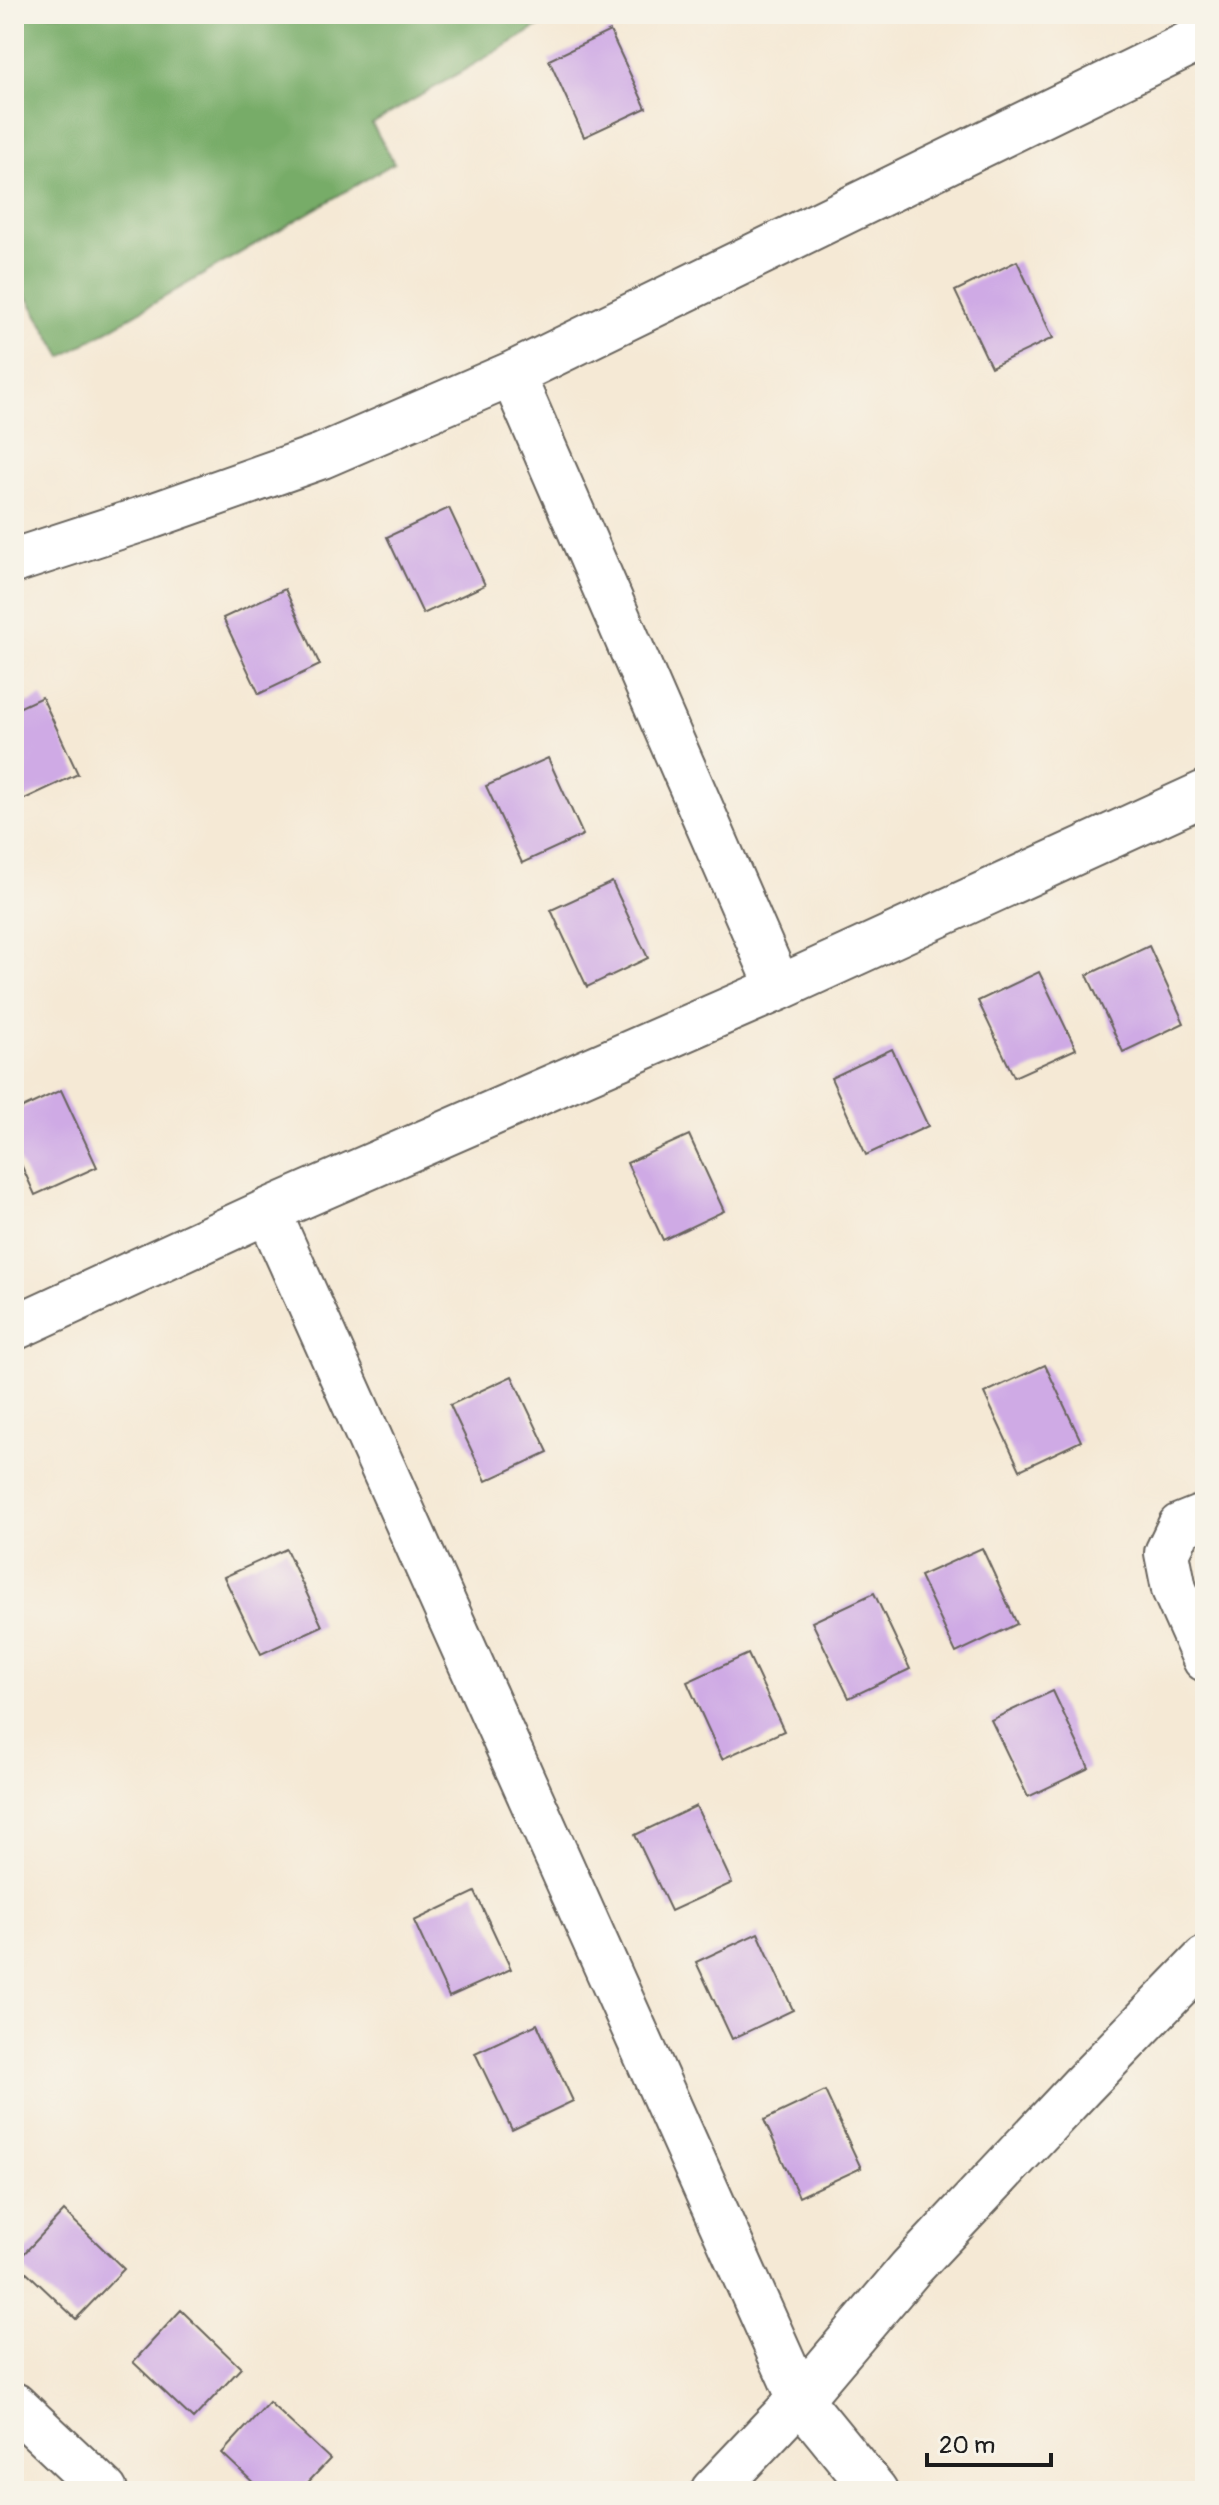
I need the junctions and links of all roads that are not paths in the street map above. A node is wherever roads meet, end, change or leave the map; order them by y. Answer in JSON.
{"nodes":[{"id":1,"x":1205,"y":36,"type":"edge"},
{"id":2,"x":512,"y":374,"type":"junction"},
{"id":3,"x":14,"y":561,"type":"edge"},
{"id":4,"x":1205,"y":793,"type":"edge"},
{"id":5,"x":779,"y":988,"type":"junction"},
{"id":6,"x":268,"y":1211,"type":"junction"},
{"id":7,"x":14,"y":1328,"type":"edge"},
{"id":8,"x":1205,"y":1516,"type":"edge"},
{"id":9,"x":1205,"y":1659,"type":"edge"},
{"id":10,"x":1205,"y":1959,"type":"edge"},
{"id":11,"x":800,"y":2399,"type":"junction"},
{"id":12,"x":14,"y":2405,"type":"edge"},
{"id":13,"x":105,"y":2491,"type":"edge"},
{"id":14,"x":713,"y":2491,"type":"edge"},
{"id":15,"x":875,"y":2491,"type":"edge"}],
"edges":[{"from":1,"to":2,"type":"street"},
{"from":2,"to":3,"type":"street"},
{"from":2,"to":5,"type":"street"},
{"from":4,"to":5,"type":"street"},
{"from":5,"to":6,"type":"street"},
{"from":6,"to":7,"type":"street"},
{"from":6,"to":11,"type":"street"},
{"from":8,"to":9,"type":"street"},
{"from":10,"to":11,"type":"street"},
{"from":11,"to":14,"type":"street"},
{"from":11,"to":15,"type":"street"},
{"from":12,"to":13,"type":"street"}]}
